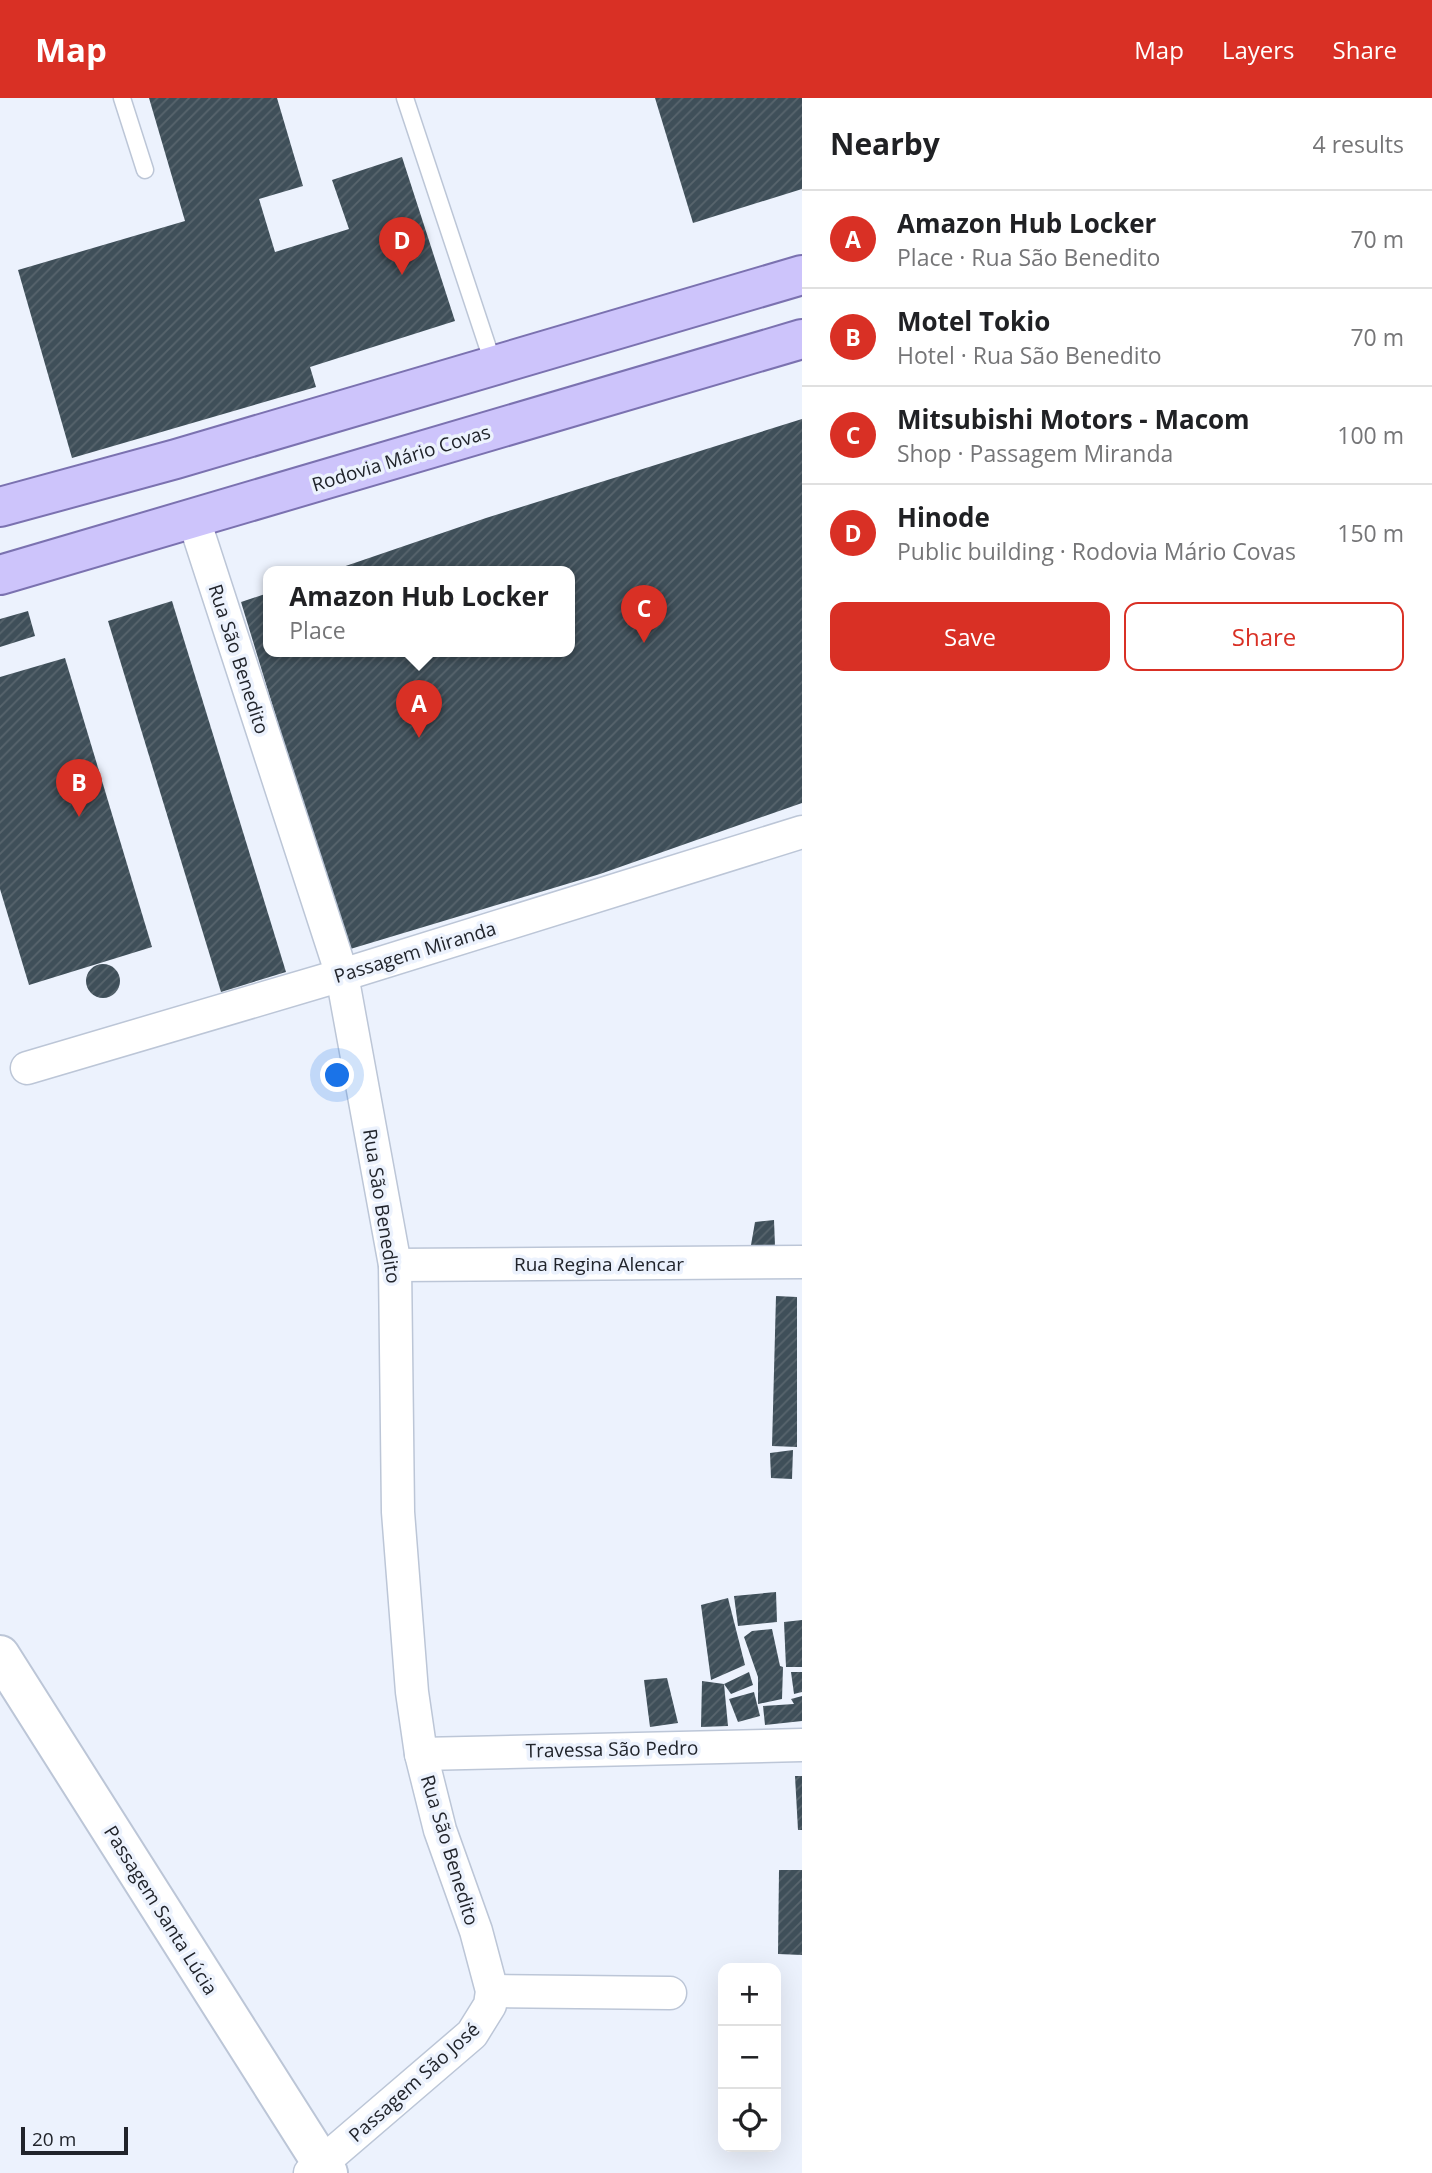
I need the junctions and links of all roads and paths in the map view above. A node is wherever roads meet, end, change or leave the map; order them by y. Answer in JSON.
{"nodes":[{"id":1,"x":122,"y":98,"type":"edge"},
{"id":2,"x":405,"y":98,"type":"edge"},
{"id":3,"x":145,"y":170,"type":"dead end"},
{"id":4,"x":802,"y":275,"type":"edge"},
{"id":5,"x":802,"y":339,"type":"edge"},
{"id":6,"x":494,"y":366,"type":"junction"},
{"id":7,"x":0,"y":506,"type":"edge"},
{"id":8,"x":194,"y":520,"type":"junction"},
{"id":9,"x":0,"y":575,"type":"edge"},
{"id":10,"x":802,"y":832,"type":"edge"},
{"id":11,"x":341,"y":975,"type":"junction"},
{"id":12,"x":27,"y":1068,"type":"dead end"},
{"id":13,"x":802,"y":1262,"type":"edge"},
{"id":14,"x":396,"y":1265,"type":"junction"},
{"id":15,"x":0,"y":1655,"type":"edge"},
{"id":16,"x":802,"y":1745,"type":"edge"},
{"id":17,"x":421,"y":1754,"type":"junction"},
{"id":18,"x":492,"y":1991,"type":"junction"},
{"id":19,"x":670,"y":1993,"type":"dead end"},
{"id":20,"x":320,"y":2170,"type":"edge"}],
"edges":[{"from":1,"to":3,"type":"lane"},
{"from":2,"to":6,"type":"lane"},
{"from":4,"to":6,"type":"main road"},
{"from":5,"to":8,"type":"main road","name":"Rodovia Mário Covas"},
{"from":6,"to":7,"type":"main road"},
{"from":8,"to":9,"type":"main road","name":"Rodovia Mário Covas"},
{"from":8,"to":11,"type":"street","name":"Rua São Benedito"},
{"from":10,"to":11,"type":"street","name":"Passagem Miranda"},
{"from":11,"to":12,"type":"street","name":"Passagem Miranda"},
{"from":11,"to":14,"type":"street","name":"Rua São Benedito"},
{"from":13,"to":14,"type":"street","name":"Rua Regina Alencar"},
{"from":14,"to":17,"type":"street","name":"Rua São Benedito"},
{"from":15,"to":20,"type":"street","name":"Passagem Santa Lúcia"},
{"from":16,"to":17,"type":"street","name":"Travessa São Pedro"},
{"from":17,"to":18,"type":"street","name":"Rua São Benedito"},
{"from":18,"to":19,"type":"street"},
{"from":18,"to":20,"type":"street","name":"Passagem São José"}]}
